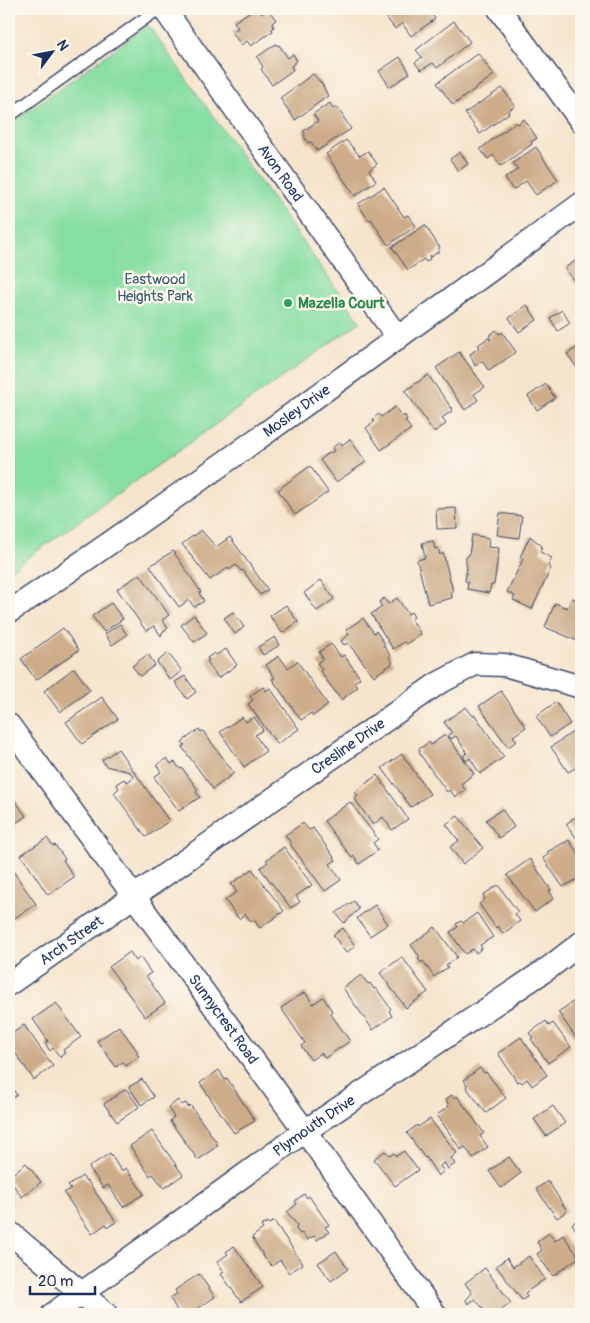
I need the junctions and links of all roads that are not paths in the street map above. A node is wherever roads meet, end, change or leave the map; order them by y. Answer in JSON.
{"nodes":[{"id":1,"x":158,"y":9,"type":"edge"},
{"id":2,"x":164,"y":9,"type":"edge"},
{"id":3,"x":499,"y":9,"type":"edge"},
{"id":4,"x":9,"y":116,"type":"edge"},
{"id":5,"x":581,"y":121,"type":"edge"},
{"id":6,"x":581,"y":204,"type":"edge"},
{"id":7,"x":398,"y":338,"type":"junction"},
{"id":8,"x":9,"y":612,"type":"edge"},
{"id":9,"x":581,"y":686,"type":"edge"},
{"id":10,"x":9,"y":724,"type":"edge"},
{"id":11,"x":133,"y":896,"type":"junction"},
{"id":12,"x":581,"y":943,"type":"edge"},
{"id":13,"x":9,"y":984,"type":"edge"},
{"id":14,"x":305,"y":1131,"type":"junction"},
{"id":15,"x":9,"y":1232,"type":"edge"},
{"id":16,"x":81,"y":1293,"type":"junction"},
{"id":17,"x":53,"y":1314,"type":"edge"},
{"id":18,"x":106,"y":1314,"type":"edge"},
{"id":19,"x":435,"y":1314,"type":"edge"}],
"edges":[{"from":1,"to":4,"type":"lane"},
{"from":2,"to":7,"type":"street","name":"Avon Road"},
{"from":3,"to":5,"type":"street"},
{"from":6,"to":7,"type":"street","name":"Mosley Drive"},
{"from":7,"to":8,"type":"street","name":"Mosley Drive"},
{"from":9,"to":11,"type":"street","name":"Cresline Drive"},
{"from":10,"to":11,"type":"street","name":"Sunnycrest Road"},
{"from":11,"to":13,"type":"street","name":"Arch Street"},
{"from":11,"to":14,"type":"street","name":"Sunnycrest Road"},
{"from":12,"to":14,"type":"street","name":"Plymouth Drive"},
{"from":14,"to":16,"type":"street","name":"Plymouth Drive"},
{"from":14,"to":19,"type":"street","name":"Sunnycrest Road"},
{"from":15,"to":16,"type":"street"},
{"from":16,"to":17,"type":"street","name":"Plymouth Drive"},
{"from":16,"to":18,"type":"street"}]}
